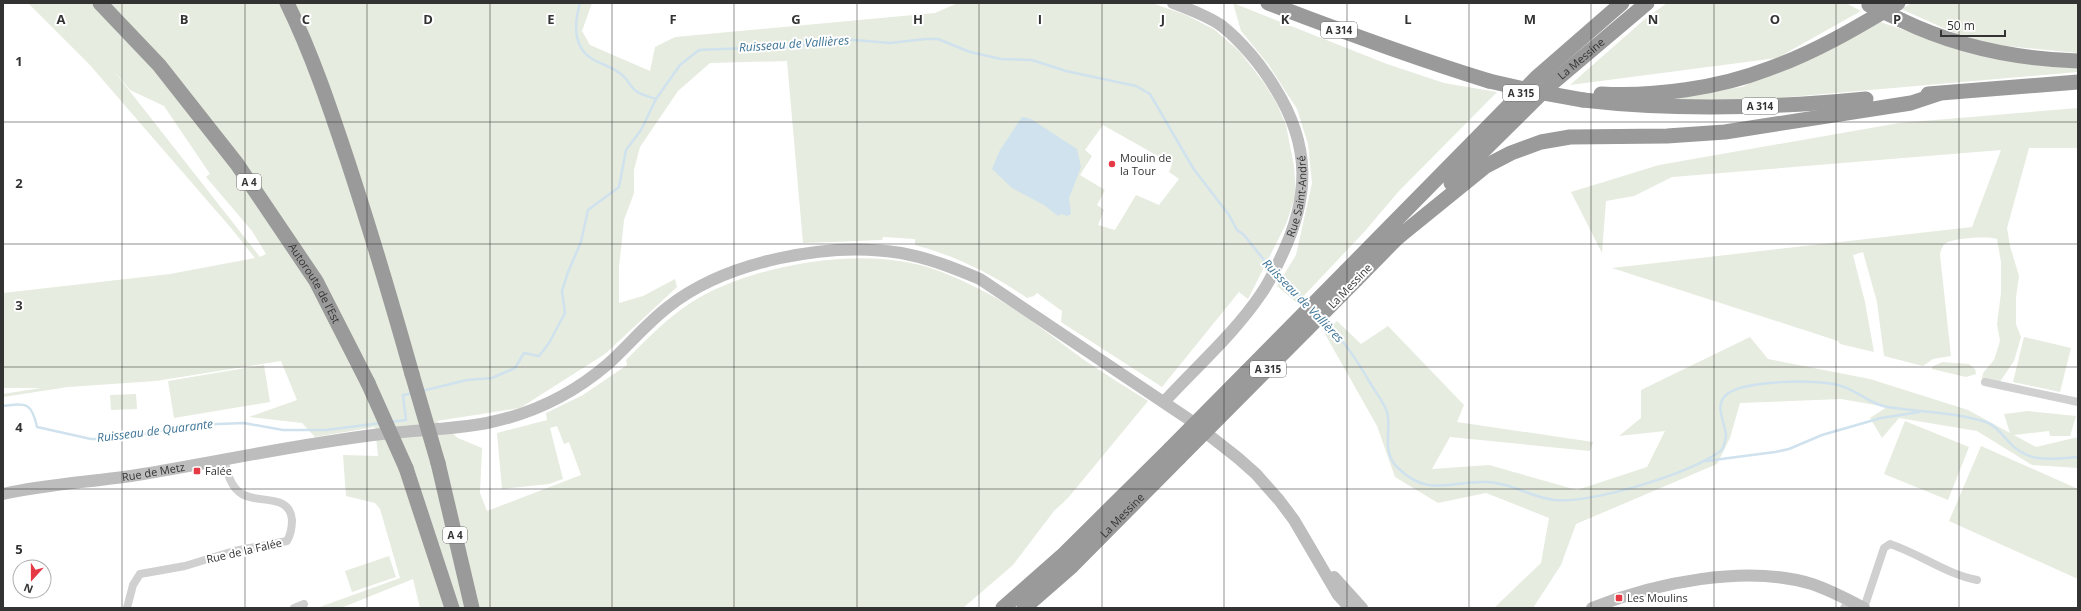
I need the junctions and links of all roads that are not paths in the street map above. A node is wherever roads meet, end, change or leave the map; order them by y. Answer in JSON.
{"nodes":[{"id":1,"x":100,"y":3,"type":"edge"},
{"id":2,"x":287,"y":3,"type":"edge"},
{"id":3,"x":1173,"y":3,"type":"edge"},
{"id":4,"x":1268,"y":3,"type":"edge"},
{"id":5,"x":1622,"y":3,"type":"edge"},
{"id":6,"x":1647,"y":3,"type":"edge"},
{"id":7,"x":1898,"y":3,"type":"edge"},
{"id":8,"x":1867,"y":4,"type":"edge"},
{"id":9,"x":2078,"y":61,"type":"edge"},
{"id":10,"x":2078,"y":82,"type":"edge"},
{"id":11,"x":1938,"y":94,"type":"junction"},
{"id":12,"x":1585,"y":96,"type":"junction"},
{"id":13,"x":1396,"y":239,"type":"junction"},
{"id":14,"x":1351,"y":275,"type":"junction"},
{"id":15,"x":1985,"y":382,"type":"dead end"},
{"id":16,"x":1164,"y":402,"type":"junction"},
{"id":17,"x":2078,"y":402,"type":"edge"},
{"id":18,"x":1175,"y":454,"type":"junction"},
{"id":19,"x":224,"y":459,"type":"junction"},
{"id":20,"x":3,"y":494,"type":"edge"},
{"id":21,"x":1312,"y":550,"type":"junction"},
{"id":22,"x":1977,"y":580,"type":"dead end"},
{"id":23,"x":1338,"y":595,"type":"junction"},
{"id":24,"x":304,"y":604,"type":"dead end"},
{"id":25,"x":1847,"y":604,"type":"edge"},
{"id":26,"x":128,"y":608,"type":"edge"},
{"id":27,"x":294,"y":608,"type":"edge"},
{"id":28,"x":452,"y":608,"type":"edge"},
{"id":29,"x":472,"y":608,"type":"edge"},
{"id":30,"x":1003,"y":608,"type":"edge"},
{"id":31,"x":1024,"y":608,"type":"edge"},
{"id":32,"x":1345,"y":608,"type":"edge"},
{"id":33,"x":1350,"y":608,"type":"edge"},
{"id":34,"x":1362,"y":608,"type":"edge"},
{"id":35,"x":1592,"y":608,"type":"edge"},
{"id":36,"x":1864,"y":608,"type":"edge"}],
"edges":[{"from":1,"to":28,"type":"highway","name":"Autoroute de l’Est","number":"A 4","bridge":true},
{"from":2,"to":29,"type":"highway","number":"A 4","bridge":true},
{"from":3,"to":16,"type":"main road","name":"Rue Saint-André"},
{"from":4,"to":12,"type":"highway","number":"A 314","bridge":true},
{"from":5,"to":14,"type":"highway","name":"La Messine","number":"A 315"},
{"from":6,"to":13,"type":"highway","name":"La Messine","number":"A 315"},
{"from":7,"to":12,"type":"highway"},
{"from":8,"to":9,"type":"highway","bridge":true},
{"from":10,"to":11,"type":"highway","number":"A 314"},
{"from":11,"to":12,"type":"highway","number":"A 314"},
{"from":11,"to":13,"type":"highway"},
{"from":13,"to":14,"type":"highway","name":"La Messine","number":"A 315"},
{"from":14,"to":18,"type":"highway","name":"La Messine","number":"A 315","bridge":true},
{"from":15,"to":17,"type":"street"},
{"from":16,"to":19,"type":"main road","name":"Rue de Metz"},
{"from":16,"to":21,"type":"main road","name":"Rue de Metz"},
{"from":18,"to":30,"type":"highway","name":"La Messine","number":"A 315"},
{"from":18,"to":31,"type":"highway","name":"La Messine","number":"A 315"},
{"from":19,"to":20,"type":"main road","name":"Rue de Metz"},
{"from":19,"to":26,"type":"street","name":"Rue de la Falée"},
{"from":21,"to":23,"type":"main road"},
{"from":21,"to":34,"type":"main road"},
{"from":22,"to":36,"type":"street"},
{"from":23,"to":32,"type":"main road"},
{"from":23,"to":33,"type":"main road"},
{"from":24,"to":27,"type":"street"},
{"from":25,"to":35,"type":"main road"},
{"from":25,"to":36,"type":"main road"}]}
